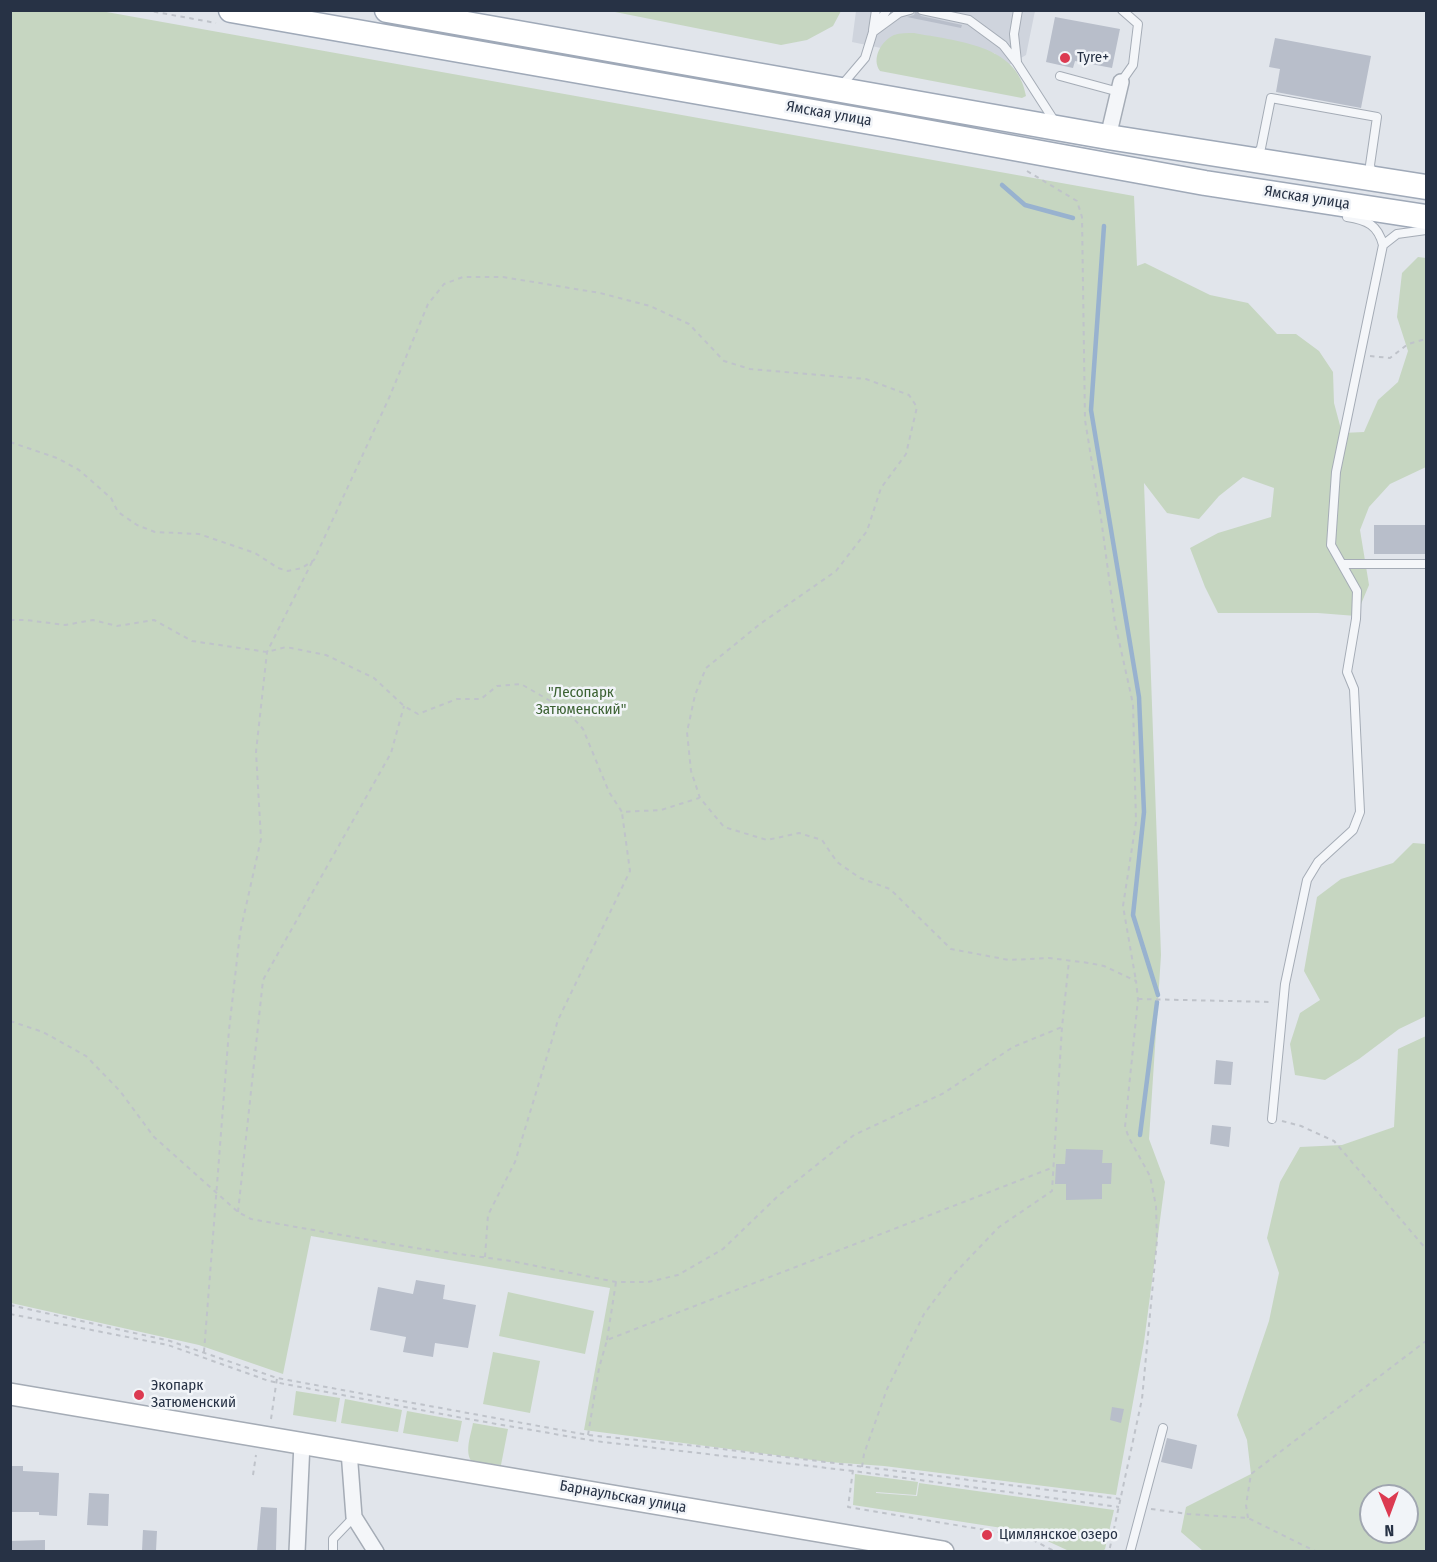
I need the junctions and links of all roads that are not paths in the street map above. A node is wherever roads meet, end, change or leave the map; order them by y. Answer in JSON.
{"nodes":[{"id":1,"x":231,"y":10,"type":"edge"},
{"id":2,"x":387,"y":10,"type":"edge"},
{"id":3,"x":876,"y":10,"type":"edge"},
{"id":4,"x":887,"y":10,"type":"edge"},
{"id":5,"x":910,"y":10,"type":"edge"},
{"id":6,"x":922,"y":10,"type":"edge"},
{"id":7,"x":1018,"y":10,"type":"edge"},
{"id":8,"x":1122,"y":10,"type":"edge"},
{"id":9,"x":873,"y":32,"type":"junction"},
{"id":10,"x":1017,"y":63,"type":"junction"},
{"id":11,"x":1060,"y":76,"type":"dead end"},
{"id":12,"x":1120,"y":87,"type":"junction"},
{"id":13,"x":838,"y":89,"type":"junction"},
{"id":14,"x":1059,"y":128,"type":"junction"},
{"id":15,"x":1108,"y":137,"type":"junction"},
{"id":16,"x":1253,"y":160,"type":"junction"},
{"id":17,"x":1373,"y":178,"type":"junction"},
{"id":18,"x":1204,"y":183,"type":"junction"},
{"id":19,"x":1426,"y":187,"type":"edge"},
{"id":20,"x":1254,"y":200,"type":"dead end"},
{"id":21,"x":1334,"y":214,"type":"dead end"},
{"id":22,"x":1426,"y":217,"type":"edge"},
{"id":23,"x":1426,"y":230,"type":"edge"},
{"id":24,"x":1383,"y":245,"type":"junction"},
{"id":25,"x":1344,"y":564,"type":"junction"},
{"id":26,"x":1426,"y":564,"type":"edge"},
{"id":27,"x":1272,"y":1119,"type":"road end"},
{"id":28,"x":10,"y":1394,"type":"edge"},
{"id":29,"x":1163,"y":1428,"type":"dead end"},
{"id":30,"x":302,"y":1443,"type":"junction"},
{"id":31,"x":349,"y":1451,"type":"junction"},
{"id":32,"x":354,"y":1517,"type":"junction"},
{"id":33,"x":297,"y":1551,"type":"edge"},
{"id":34,"x":333,"y":1551,"type":"edge"},
{"id":35,"x":376,"y":1551,"type":"edge"},
{"id":36,"x":944,"y":1551,"type":"edge"},
{"id":37,"x":1130,"y":1551,"type":"edge"}],
"edges":[{"from":1,"to":18,"type":"main road","name":"Ямская улица"},
{"from":2,"to":13,"type":"main road","name":"Ямская улица"},
{"from":3,"to":9,"type":"lane"},
{"from":4,"to":9,"type":"lane"},
{"from":5,"to":9,"type":"lane"},
{"from":6,"to":10,"type":"lane"},
{"from":7,"to":10,"type":"lane"},
{"from":8,"to":12,"type":"lane"},
{"from":9,"to":13,"type":"lane"},
{"from":10,"to":14,"type":"lane"},
{"from":11,"to":12,"type":"lane"},
{"from":12,"to":15,"type":"street"},
{"from":13,"to":14,"type":"main road","name":"Ямская улица"},
{"from":14,"to":15,"type":"main road","name":"Ямская улица"},
{"from":15,"to":16,"type":"main road","name":"Ямская улица"},
{"from":16,"to":17,"type":"main road","name":"Ямская улица"},
{"from":16,"to":17,"type":"lane"},
{"from":17,"to":19,"type":"main road","name":"Ямская улица"},
{"from":18,"to":20,"type":"lane"},
{"from":18,"to":22,"type":"main road","name":"Ямская улица"},
{"from":21,"to":24,"type":"lane"},
{"from":23,"to":24,"type":"lane"},
{"from":24,"to":25,"type":"lane"},
{"from":25,"to":26,"type":"lane"},
{"from":25,"to":27,"type":"lane"},
{"from":28,"to":30,"type":"street","name":"Барнаульская улица"},
{"from":29,"to":37,"type":"lane"},
{"from":30,"to":31,"type":"street","name":"Барнаульская улица"},
{"from":30,"to":33,"type":"street"},
{"from":31,"to":32,"type":"street"},
{"from":31,"to":36,"type":"street","name":"Барнаульская улица"},
{"from":32,"to":34,"type":"lane"},
{"from":32,"to":35,"type":"street"}]}
